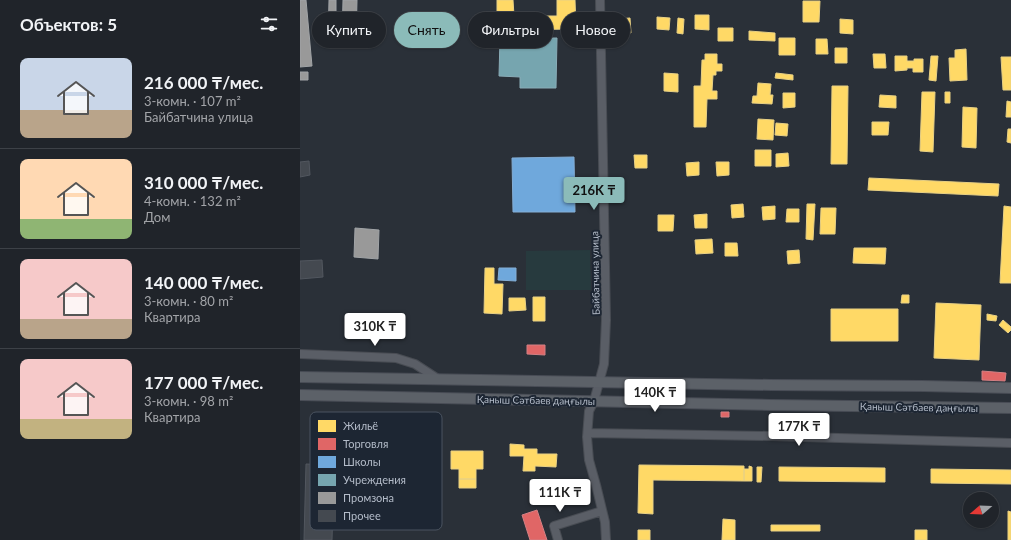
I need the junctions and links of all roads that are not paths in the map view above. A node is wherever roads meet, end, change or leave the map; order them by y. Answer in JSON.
{"nodes":[{"id":1,"x":600,"y":0,"type":"edge"},
{"id":2,"x":300,"y":354,"type":"edge"},
{"id":3,"x":300,"y":377,"type":"edge"},
{"id":4,"x":438,"y":380,"type":"junction"},
{"id":5,"x":600,"y":382,"type":"junction"},
{"id":6,"x":1011,"y":388,"type":"edge"},
{"id":7,"x":300,"y":395,"type":"edge"},
{"id":8,"x":594,"y":401,"type":"junction"},
{"id":9,"x":1011,"y":408,"type":"edge"},
{"id":10,"x":588,"y":433,"type":"junction"},
{"id":11,"x":1011,"y":443,"type":"edge"},
{"id":12,"x":602,"y":511,"type":"junction"},
{"id":13,"x":558,"y":540,"type":"edge"},
{"id":14,"x":606,"y":540,"type":"edge"}],
"edges":[{"from":1,"to":5,"type":"street","name":"Байбатчина улица"},
{"from":2,"to":4,"type":"street"},
{"from":3,"to":4,"type":"main road","name":"Қаныш Сәтбаев даңғылы"},
{"from":4,"to":5,"type":"main road","name":"Қаныш Сәтбаев даңғылы"},
{"from":5,"to":6,"type":"main road","name":"Қаныш Сәтбаев даңғылы"},
{"from":5,"to":8,"type":"street","name":"Байбатчина улица"},
{"from":7,"to":8,"type":"main road","name":"Қаныш Сәтбаев даңғылы"},
{"from":8,"to":9,"type":"main road","name":"Қаныш Сәтбаев даңғылы"},
{"from":8,"to":10,"type":"street","name":"Байбатчина улица"},
{"from":10,"to":11,"type":"street"},
{"from":10,"to":12,"type":"street","name":"Байбатчина улица"},
{"from":12,"to":13,"type":"street"},
{"from":12,"to":14,"type":"street","name":"Байбатчина улица"}]}
